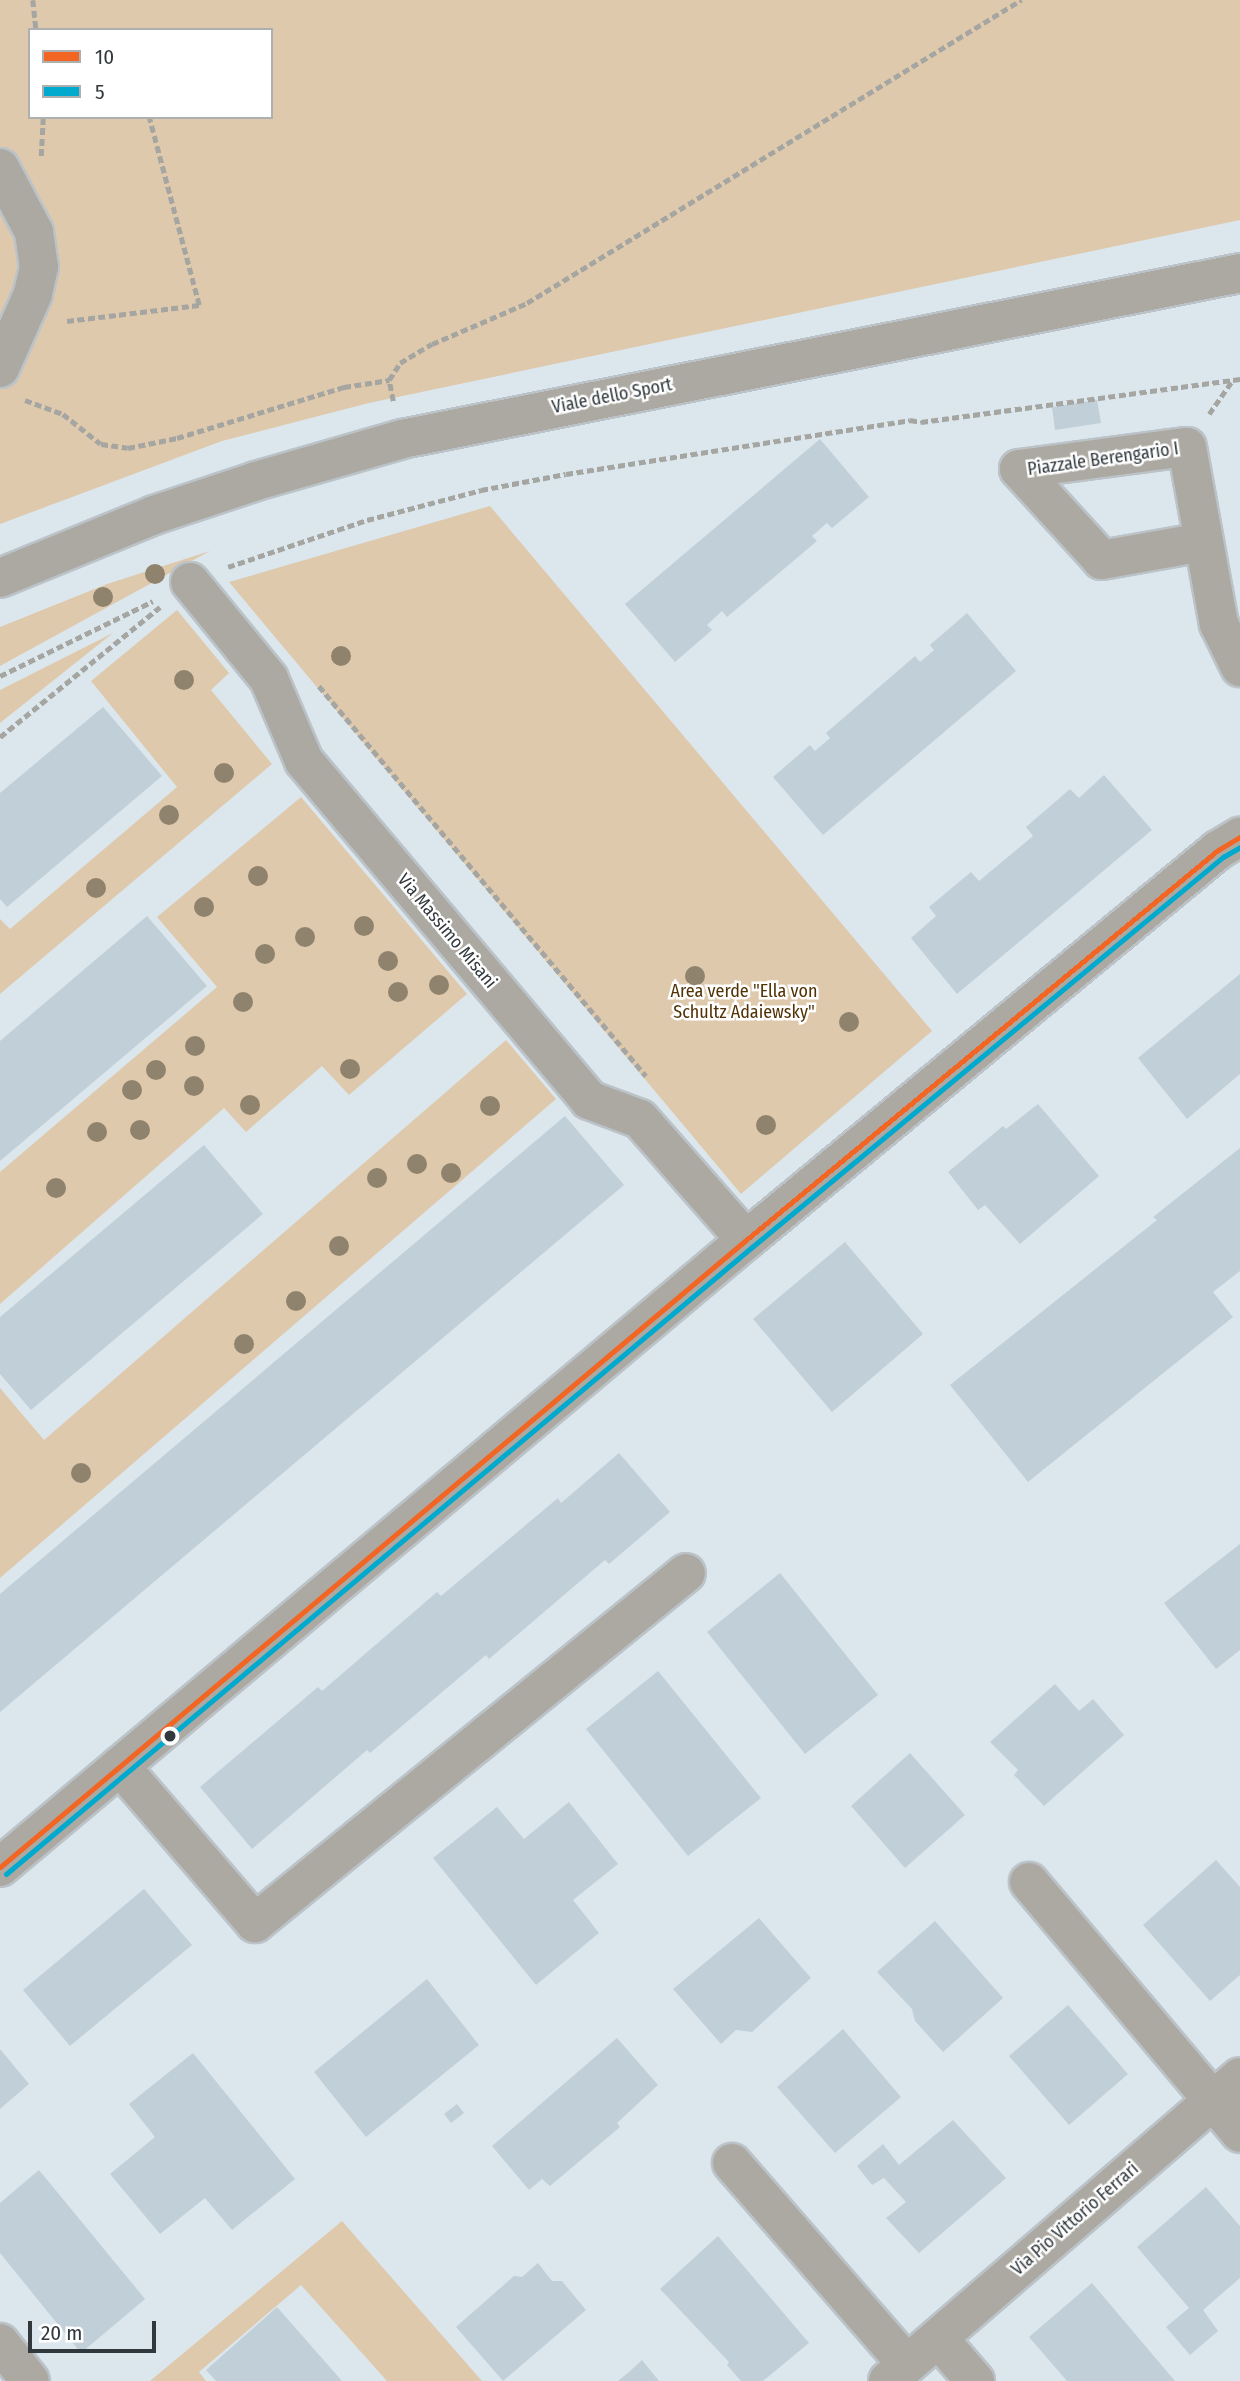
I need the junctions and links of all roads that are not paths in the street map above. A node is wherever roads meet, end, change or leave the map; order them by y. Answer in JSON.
{"nodes":[{"id":1,"x":0,"y":168,"type":"edge"},
{"id":2,"x":1240,"y":273,"type":"edge"},
{"id":3,"x":0,"y":368,"type":"edge"},
{"id":4,"x":1203,"y":542,"type":"junction"},
{"id":5,"x":0,"y":578,"type":"edge"},
{"id":6,"x":190,"y":582,"type":"road end"},
{"id":7,"x":1240,"y":667,"type":"edge"},
{"id":8,"x":1240,"y":837,"type":"edge"},
{"id":9,"x":746,"y":1240,"type":"junction"},
{"id":10,"x":686,"y":1573,"type":"dead end"},
{"id":11,"x":120,"y":1766,"type":"junction"},
{"id":12,"x":0,"y":1867,"type":"edge"},
{"id":13,"x":1029,"y":1882,"type":"dead end"},
{"id":14,"x":1226,"y":2088,"type":"edge"},
{"id":15,"x":1240,"y":2133,"type":"edge"},
{"id":16,"x":732,"y":2162,"type":"dead end"},
{"id":17,"x":938,"y":2338,"type":"junction"},
{"id":18,"x":0,"y":2343,"type":"edge"},
{"id":19,"x":898,"y":2373,"type":"edge"},
{"id":20,"x":30,"y":2381,"type":"edge"},
{"id":21,"x":975,"y":2381,"type":"edge"}],
"edges":[{"from":1,"to":3,"type":"street"},
{"from":2,"to":5,"type":"street","name":"Viale dello Sport"},
{"from":4,"to":4,"type":"street","name":"Piazzale Berengario I"},
{"from":4,"to":7,"type":"street","name":"Piazzale Berengario I"},
{"from":6,"to":9,"type":"street","name":"Via Massimo Misani"},
{"from":8,"to":9,"type":"street"},
{"from":9,"to":11,"type":"street"},
{"from":10,"to":11,"type":"street"},
{"from":11,"to":12,"type":"street"},
{"from":13,"to":14,"type":"street"},
{"from":14,"to":15,"type":"street"},
{"from":14,"to":17,"type":"street","name":"Via Pio Vittorio Ferrari"},
{"from":16,"to":19,"type":"street","name":"Via Pio Vittorio Ferrari"},
{"from":17,"to":19,"type":"street","name":"Via Pio Vittorio Ferrari"},
{"from":17,"to":21,"type":"street"},
{"from":18,"to":20,"type":"street"}]}
